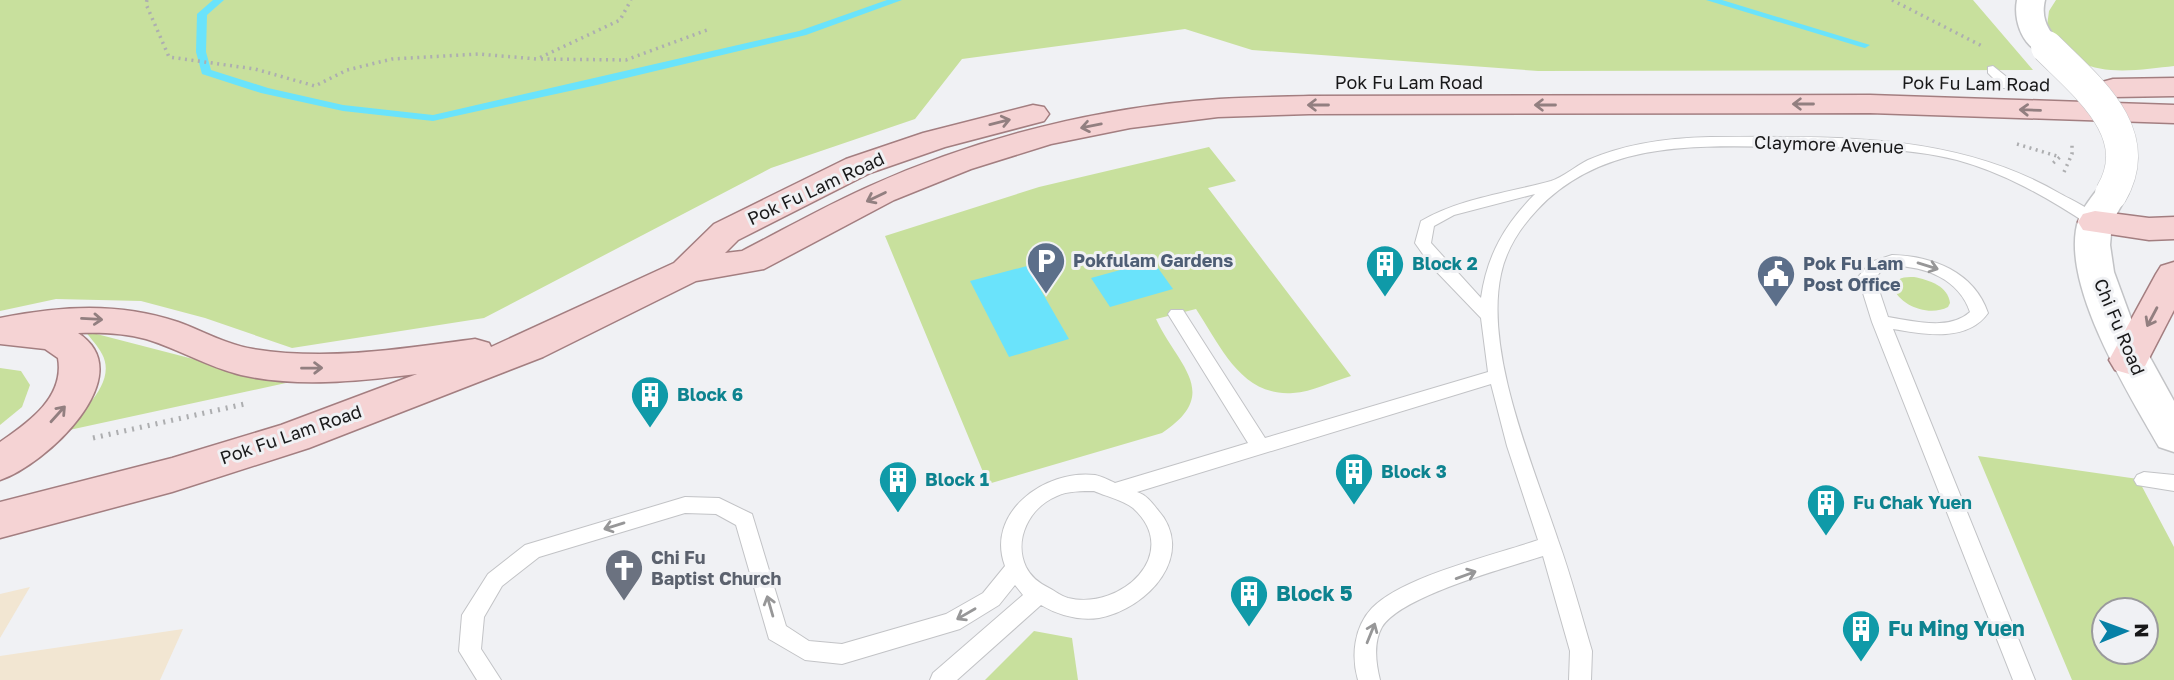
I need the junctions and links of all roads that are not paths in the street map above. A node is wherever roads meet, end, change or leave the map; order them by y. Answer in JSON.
{"nodes":[{"id":1,"x":2031,"y":0,"type":"edge"},
{"id":2,"x":2174,"y":87,"type":"edge"},
{"id":3,"x":2174,"y":129,"type":"edge"},
{"id":4,"x":1555,"y":184,"type":"junction"},
{"id":5,"x":2103,"y":208,"type":"junction"},
{"id":6,"x":2174,"y":228,"type":"edge"},
{"id":7,"x":687,"y":271,"type":"junction"},
{"id":8,"x":2174,"y":274,"type":"edge"},
{"id":9,"x":1177,"y":314,"type":"dead end"},
{"id":10,"x":1490,"y":317,"type":"junction"},
{"id":11,"x":1881,"y":322,"type":"junction"},
{"id":12,"x":0,"y":333,"type":"edge"},
{"id":13,"x":529,"y":347,"type":"junction"},
{"id":14,"x":2129,"y":360,"type":"junction"},
{"id":15,"x":1497,"y":376,"type":"junction"},
{"id":16,"x":2174,"y":436,"type":"edge"},
{"id":17,"x":1260,"y":447,"type":"junction"},
{"id":18,"x":0,"y":464,"type":"edge"},
{"id":19,"x":2144,"y":480,"type":"dead end"},
{"id":20,"x":2174,"y":484,"type":"edge"},
{"id":21,"x":1119,"y":489,"type":"junction"},
{"id":22,"x":0,"y":520,"type":"edge"},
{"id":23,"x":1550,"y":545,"type":"junction"},
{"id":24,"x":1015,"y":569,"type":"junction"},
{"id":25,"x":1038,"y":595,"type":"junction"},
{"id":26,"x":490,"y":680,"type":"edge"},
{"id":27,"x":941,"y":680,"type":"edge"},
{"id":28,"x":1369,"y":680,"type":"edge"},
{"id":29,"x":1580,"y":680,"type":"edge"},
{"id":30,"x":2024,"y":680,"type":"edge"}],
"edges":[{"from":1,"to":5,"type":"street","name":"Chi Fu Road","bridge":true},
{"from":7,"to":2,"type":"main road","name":"Pok Fu Lam Road","one_way":true},
{"from":3,"to":7,"type":"main road","name":"Pok Fu Lam Road","one_way":true},
{"from":4,"to":5,"type":"lane","name":"Claymore Avenue"},
{"from":4,"to":10,"type":"lane","name":"Claymore Avenue"},
{"from":4,"to":10,"type":"lane","name":"Claymore Avenue"},
{"from":5,"to":6,"type":"main road"},
{"from":5,"to":14,"type":"street","name":"Chi Fu Road"},
{"from":7,"to":13,"type":"main road","name":"Pok Fu Lam Road"},
{"from":8,"to":14,"type":"main road","one_way":true},
{"from":9,"to":17,"type":"lane"},
{"from":10,"to":15,"type":"lane","name":"Claymore Avenue"},
{"from":11,"to":11,"type":"lane","one_way":true},
{"from":11,"to":30,"type":"lane"},
{"from":12,"to":13,"type":"main road","one_way":true},
{"from":18,"to":12,"type":"main road","one_way":true},
{"from":13,"to":22,"type":"main road","name":"Pok Fu Lam Road"},
{"from":14,"to":16,"type":"street","name":"Chi Fu Road"},
{"from":15,"to":17,"type":"lane"},
{"from":15,"to":23,"type":"lane","name":"Claymore Avenue"},
{"from":17,"to":21,"type":"lane"},
{"from":19,"to":20,"type":"lane"},
{"from":21,"to":24,"type":"lane"},
{"from":21,"to":25,"type":"lane"},
{"from":28,"to":23,"type":"lane","one_way":true},
{"from":23,"to":29,"type":"lane","name":"Claymore Avenue"},
{"from":24,"to":25,"type":"lane"},
{"from":24,"to":26,"type":"lane","one_way":true},
{"from":25,"to":27,"type":"lane"}]}
